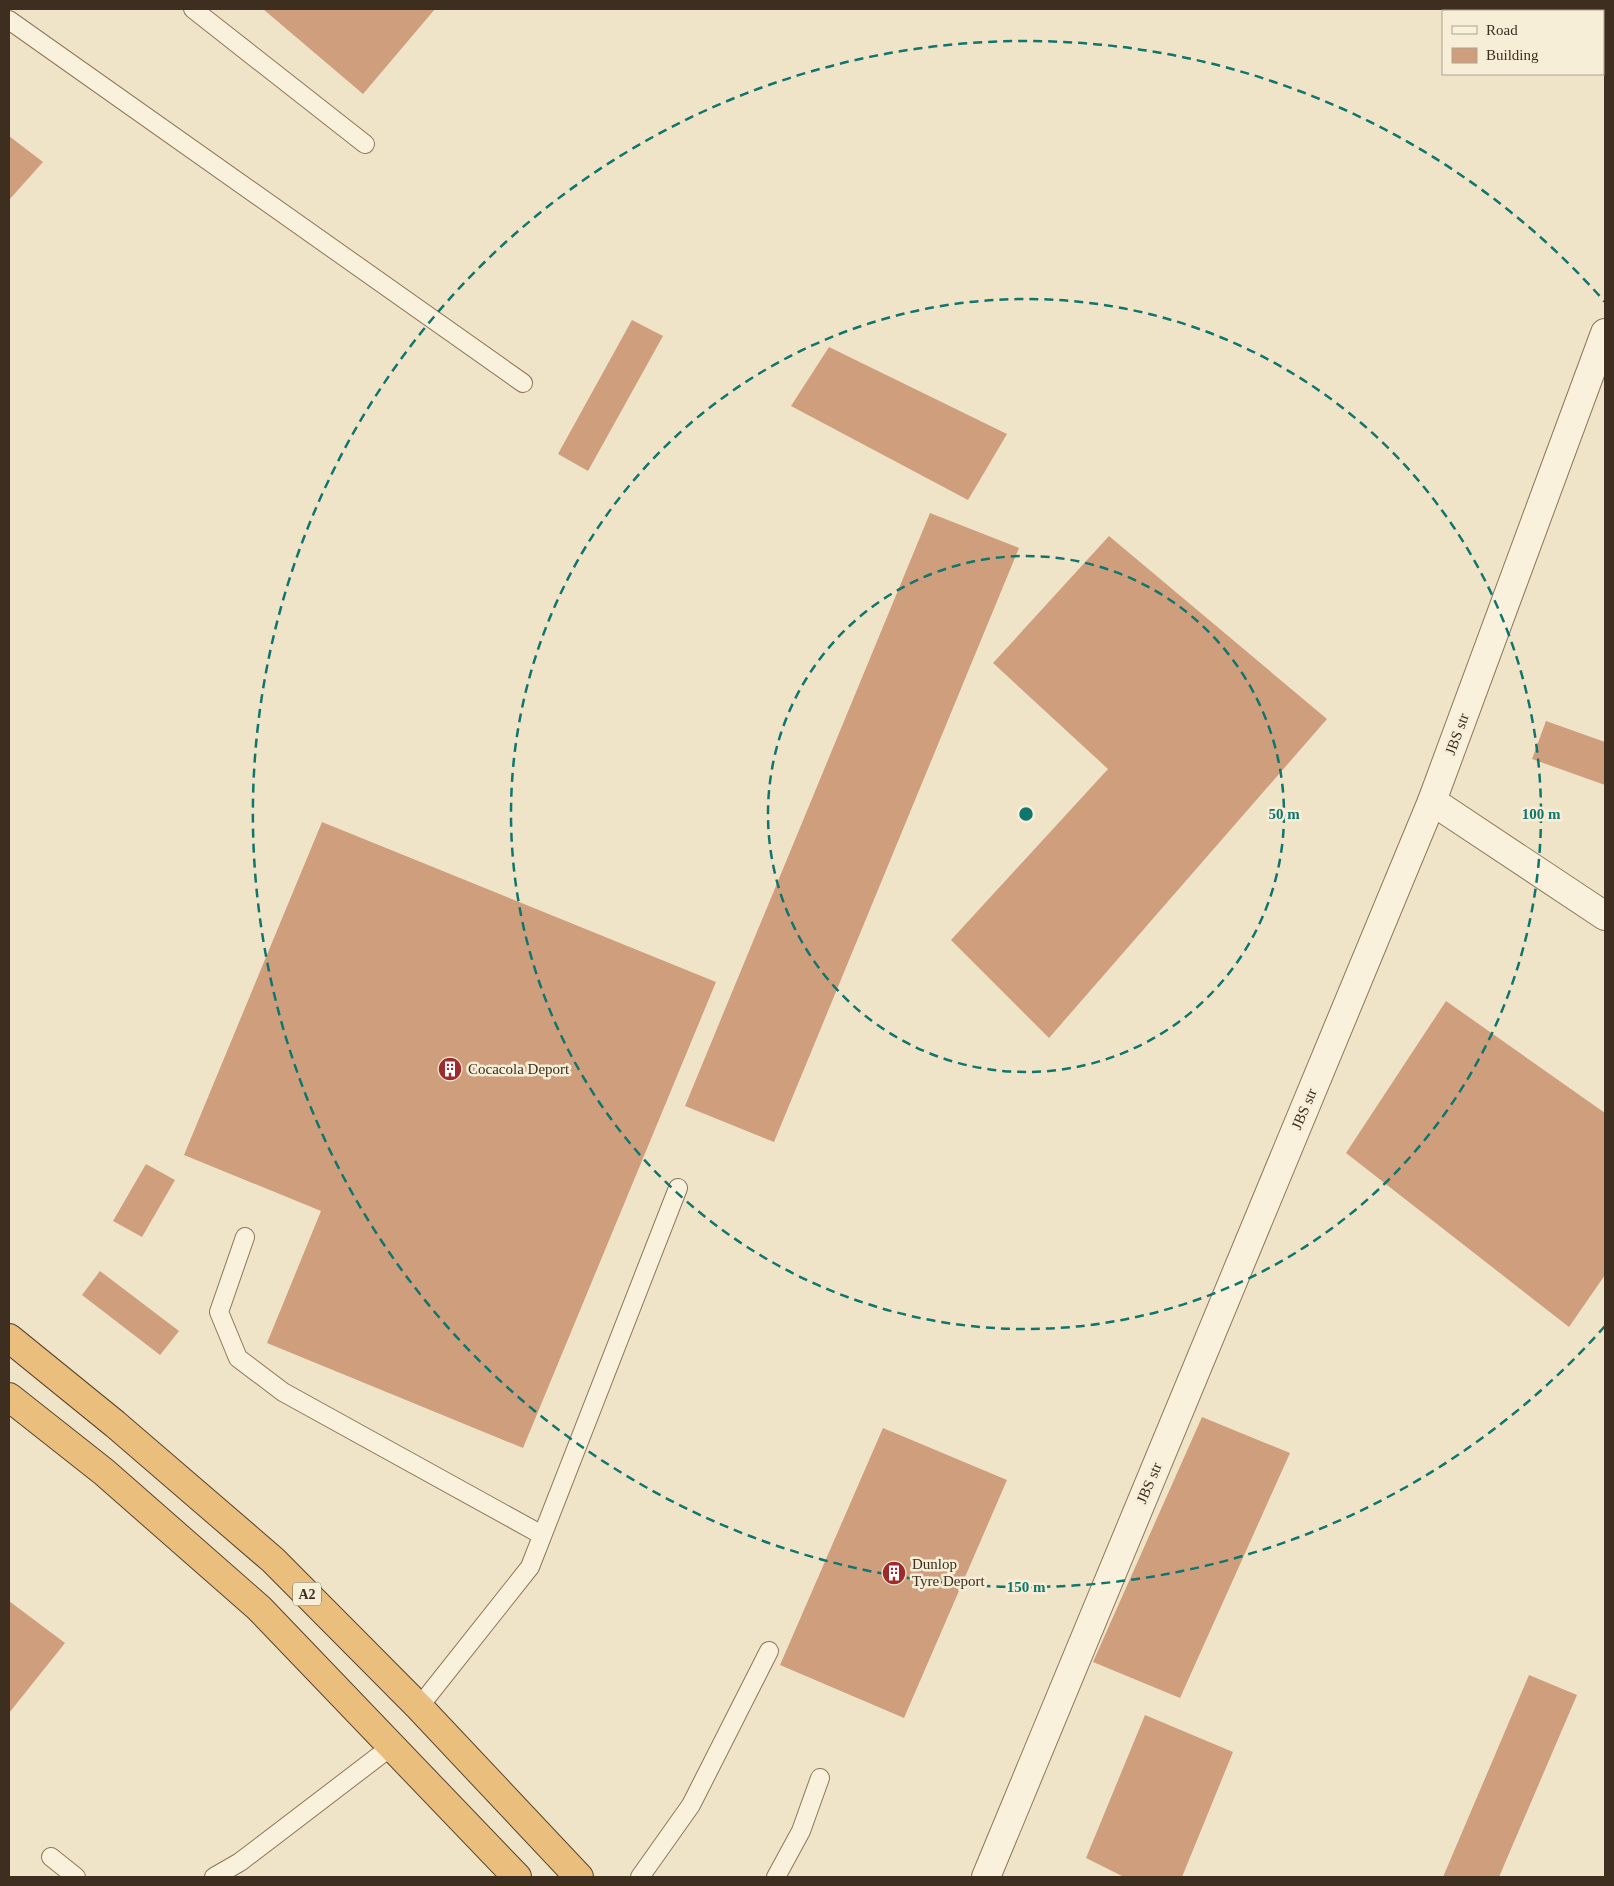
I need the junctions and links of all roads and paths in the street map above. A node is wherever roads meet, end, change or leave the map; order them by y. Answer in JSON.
{"nodes":[{"id":1,"x":193,"y":9,"type":"edge"},
{"id":2,"x":16,"y":18,"type":"edge"},
{"id":3,"x":365,"y":144,"type":"dead end"},
{"id":4,"x":1605,"y":333,"type":"edge"},
{"id":5,"x":523,"y":383,"type":"dead end"},
{"id":6,"x":1432,"y":800,"type":"junction"},
{"id":7,"x":1605,"y":916,"type":"edge"},
{"id":8,"x":678,"y":1188,"type":"dead end"},
{"id":9,"x":245,"y":1237,"type":"dead end"},
{"id":10,"x":9,"y":1338,"type":"edge"},
{"id":11,"x":9,"y":1397,"type":"edge"},
{"id":12,"x":542,"y":1535,"type":"junction"},
{"id":13,"x":768,"y":1651,"type":"dead end"},
{"id":14,"x":419,"y":1707,"type":"junction"},
{"id":15,"x":392,"y":1746,"type":"junction"},
{"id":16,"x":820,"y":1778,"type":"dead end"},
{"id":17,"x":50,"y":1858,"type":"dead end"},
{"id":18,"x":76,"y":1877,"type":"edge"},
{"id":19,"x":214,"y":1877,"type":"edge"},
{"id":20,"x":518,"y":1877,"type":"edge"},
{"id":21,"x":579,"y":1877,"type":"edge"},
{"id":22,"x":640,"y":1877,"type":"edge"},
{"id":23,"x":776,"y":1877,"type":"edge"},
{"id":24,"x":986,"y":1877,"type":"edge"}],
"edges":[{"from":1,"to":3,"type":"lane"},
{"from":2,"to":5,"type":"lane"},
{"from":4,"to":6,"type":"street","name":"JBS str"},
{"from":6,"to":7,"type":"street"},
{"from":6,"to":24,"type":"street","name":"JBS str"},
{"from":8,"to":12,"type":"lane"},
{"from":9,"to":12,"type":"lane"},
{"from":10,"to":14,"type":"highway","number":"A2"},
{"from":11,"to":15,"type":"highway"},
{"from":12,"to":14,"type":"lane"},
{"from":13,"to":22,"type":"lane"},
{"from":14,"to":21,"type":"highway","number":"A2"},
{"from":15,"to":19,"type":"lane"},
{"from":15,"to":20,"type":"highway"},
{"from":16,"to":23,"type":"lane"},
{"from":17,"to":18,"type":"lane"}]}
